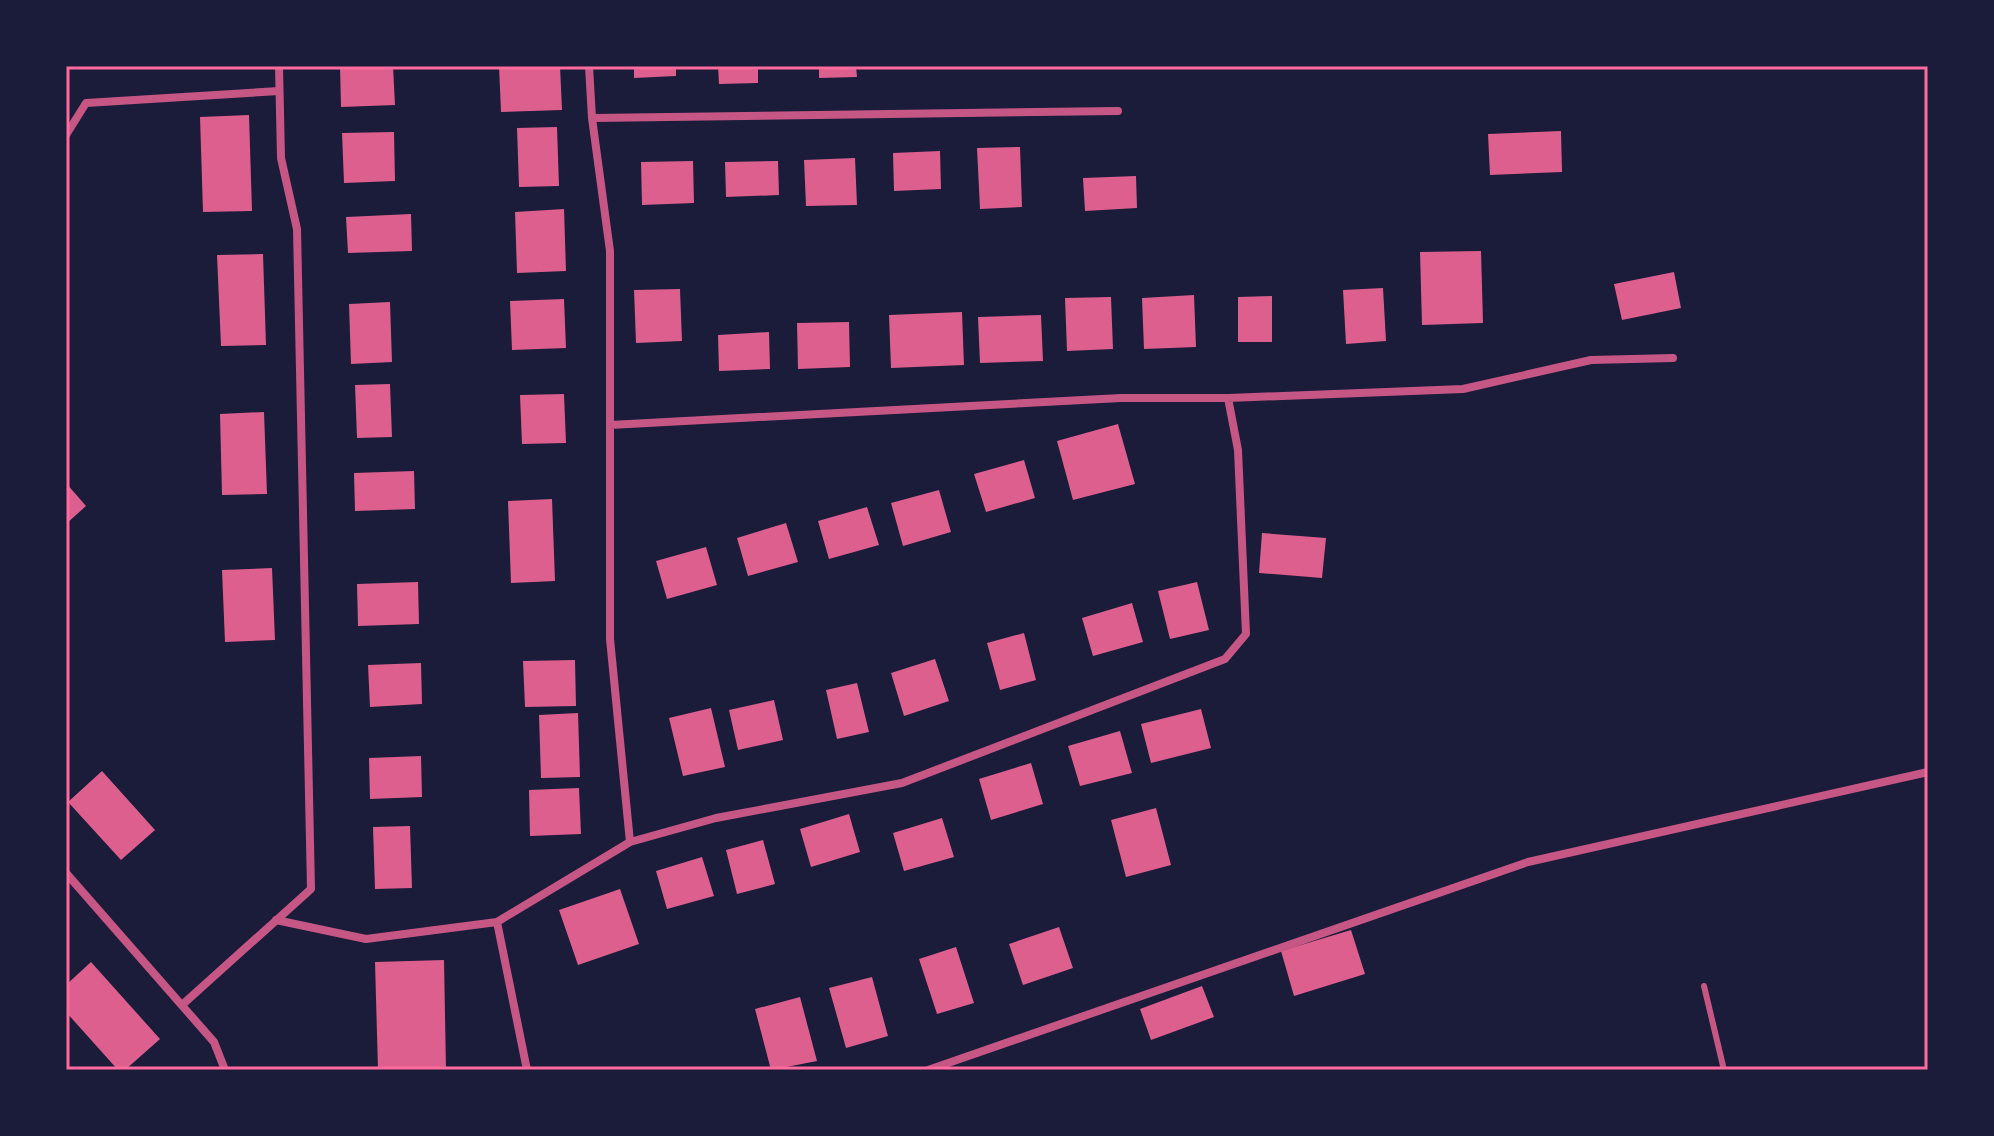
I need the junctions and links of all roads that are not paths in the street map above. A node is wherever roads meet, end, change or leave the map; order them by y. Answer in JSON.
{"nodes":[{"id":1,"x":279,"y":66,"type":"edge"},
{"id":2,"x":589,"y":66,"type":"edge"},
{"id":3,"x":279,"y":91,"type":"junction"},
{"id":4,"x":1118,"y":111,"type":"dead end"},
{"id":5,"x":592,"y":118,"type":"junction"},
{"id":6,"x":66,"y":135,"type":"edge"},
{"id":7,"x":1673,"y":358,"type":"dead end"},
{"id":8,"x":1228,"y":398,"type":"junction"},
{"id":9,"x":610,"y":425,"type":"junction"},
{"id":10,"x":1928,"y":772,"type":"edge"},
{"id":11,"x":630,"y":842,"type":"junction"},
{"id":12,"x":66,"y":873,"type":"edge"},
{"id":13,"x":276,"y":920,"type":"junction"},
{"id":14,"x":497,"y":922,"type":"junction"},
{"id":15,"x":1704,"y":986,"type":"dead end"},
{"id":16,"x":182,"y":1005,"type":"junction"},
{"id":17,"x":225,"y":1070,"type":"edge"},
{"id":18,"x":527,"y":1070,"type":"edge"},
{"id":19,"x":928,"y":1070,"type":"edge"},
{"id":20,"x":1724,"y":1070,"type":"edge"}],
"edges":[{"from":1,"to":3,"type":"street"},
{"from":2,"to":5,"type":"street"},
{"from":3,"to":6,"type":"street"},
{"from":3,"to":13,"type":"street"},
{"from":4,"to":5,"type":"street"},
{"from":5,"to":9,"type":"street"},
{"from":7,"to":8,"type":"street"},
{"from":8,"to":9,"type":"street"},
{"from":8,"to":11,"type":"street"},
{"from":9,"to":11,"type":"street"},
{"from":10,"to":19,"type":"street"},
{"from":11,"to":14,"type":"street"},
{"from":12,"to":16,"type":"street"},
{"from":13,"to":14,"type":"street"},
{"from":13,"to":16,"type":"street"},
{"from":14,"to":18,"type":"street"},
{"from":15,"to":20,"type":"lane"},
{"from":16,"to":17,"type":"street"}]}
